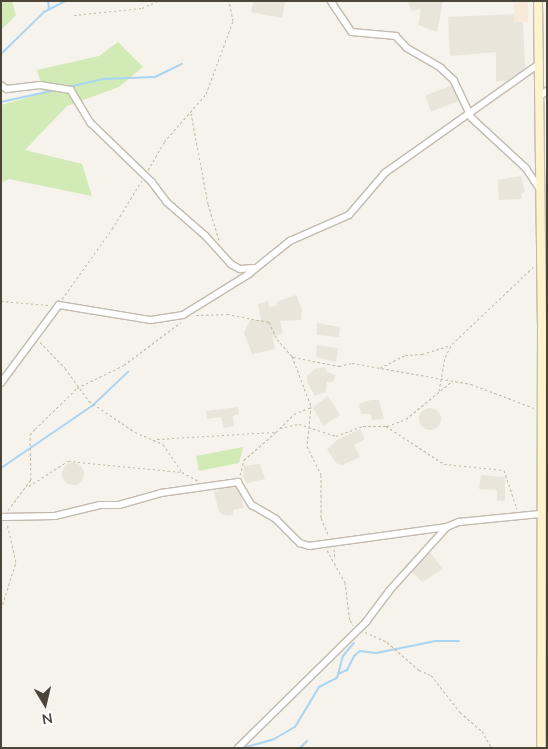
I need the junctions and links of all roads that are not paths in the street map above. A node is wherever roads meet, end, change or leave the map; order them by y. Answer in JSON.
{"nodes":[{"id":1,"x":331,"y":1,"type":"edge"},
{"id":2,"x":538,"y":1,"type":"edge"},
{"id":3,"x":539,"y":64,"type":"junction"},
{"id":4,"x":1,"y":85,"type":"edge"},
{"id":5,"x":547,"y":91,"type":"edge"},
{"id":6,"x":540,"y":96,"type":"junction"},
{"id":7,"x":468,"y":112,"type":"junction"},
{"id":8,"x":540,"y":190,"type":"junction"},
{"id":9,"x":258,"y":267,"type":"junction"},
{"id":10,"x":544,"y":320,"type":"edge"},
{"id":11,"x":1,"y":383,"type":"edge"},
{"id":12,"x":540,"y":514,"type":"junction"},
{"id":13,"x":3,"y":517,"type":"edge"},
{"id":14,"x":447,"y":527,"type":"junction"},
{"id":15,"x":544,"y":548,"type":"edge"},
{"id":16,"x":238,"y":748,"type":"edge"},
{"id":17,"x":541,"y":748,"type":"edge"}],
"edges":[{"from":1,"to":7,"type":"street"},
{"from":2,"to":3,"type":"street"},
{"from":3,"to":6,"type":"street"},
{"from":3,"to":7,"type":"street"},
{"from":4,"to":9,"type":"street"},
{"from":5,"to":6,"type":"street"},
{"from":6,"to":8,"type":"street"},
{"from":7,"to":8,"type":"street"},
{"from":7,"to":9,"type":"street"},
{"from":8,"to":10,"type":"street"},
{"from":9,"to":11,"type":"street"},
{"from":10,"to":12,"type":"street"},
{"from":12,"to":14,"type":"street"},
{"from":12,"to":15,"type":"street"},
{"from":13,"to":14,"type":"street"},
{"from":14,"to":16,"type":"street"},
{"from":15,"to":17,"type":"street"}]}
